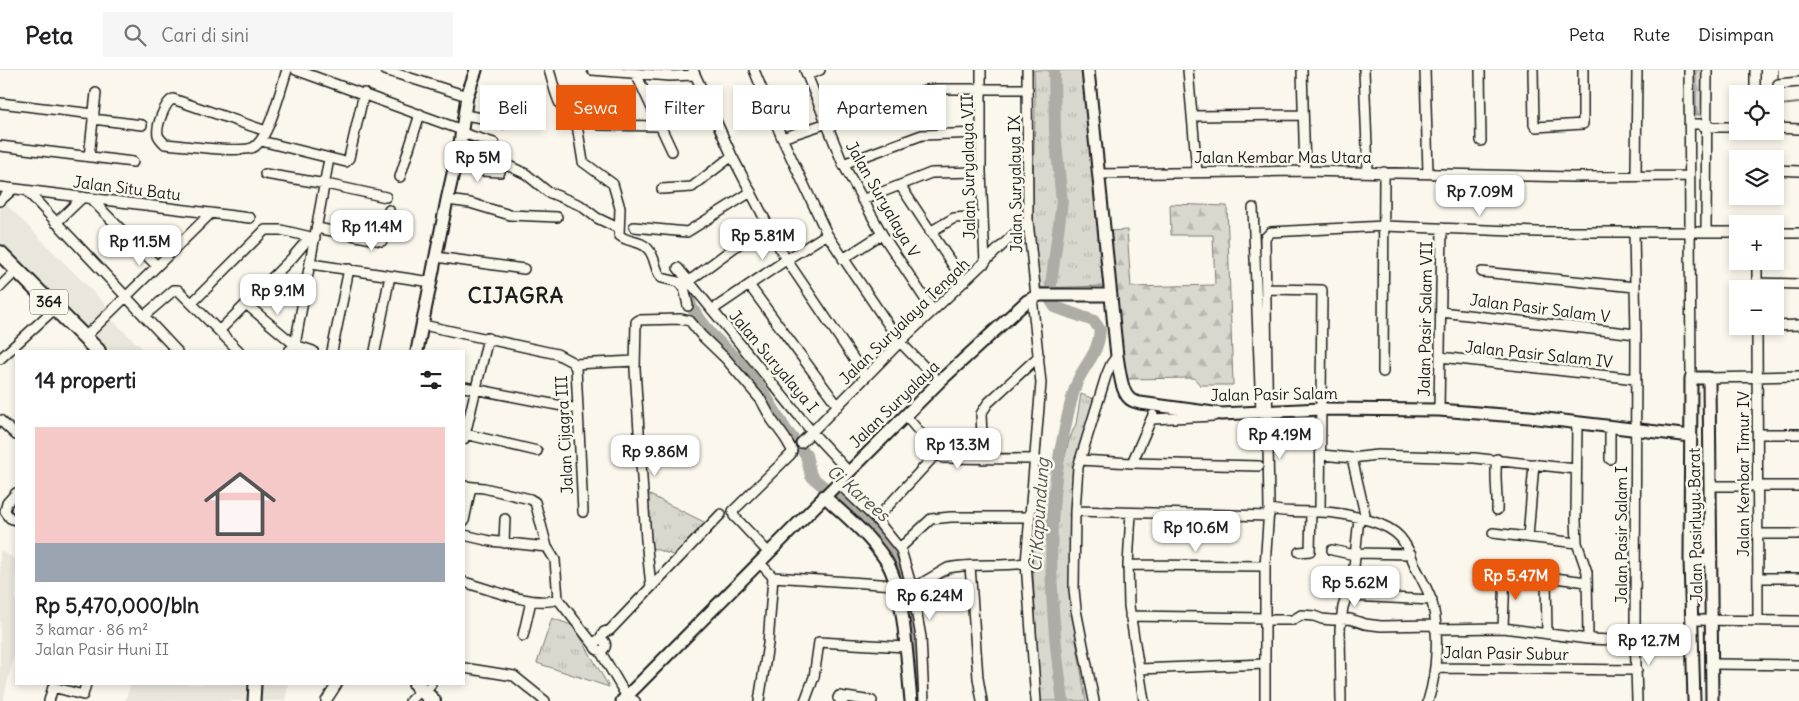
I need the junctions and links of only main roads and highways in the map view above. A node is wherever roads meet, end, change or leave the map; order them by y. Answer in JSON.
{"nodes":[{"id":1,"x":0,"y":253,"type":"edge"},
{"id":2,"x":0,"y":265,"type":"edge"},
{"id":3,"x":85,"y":344,"type":"edge"},
{"id":4,"x":96,"y":350,"type":"edge"},
{"id":5,"x":425,"y":685,"type":"edge"},
{"id":6,"x":433,"y":701,"type":"edge"},
{"id":7,"x":444,"y":701,"type":"edge"}],
"edges":[{"from":1,"to":3,"type":"main road","number":"364"},
{"from":2,"to":3,"type":"main road","number":"364"},
{"from":3,"to":4,"type":"main road","number":"364"},
{"from":5,"to":6,"type":"main road"},
{"from":5,"to":7,"type":"main road"}]}
